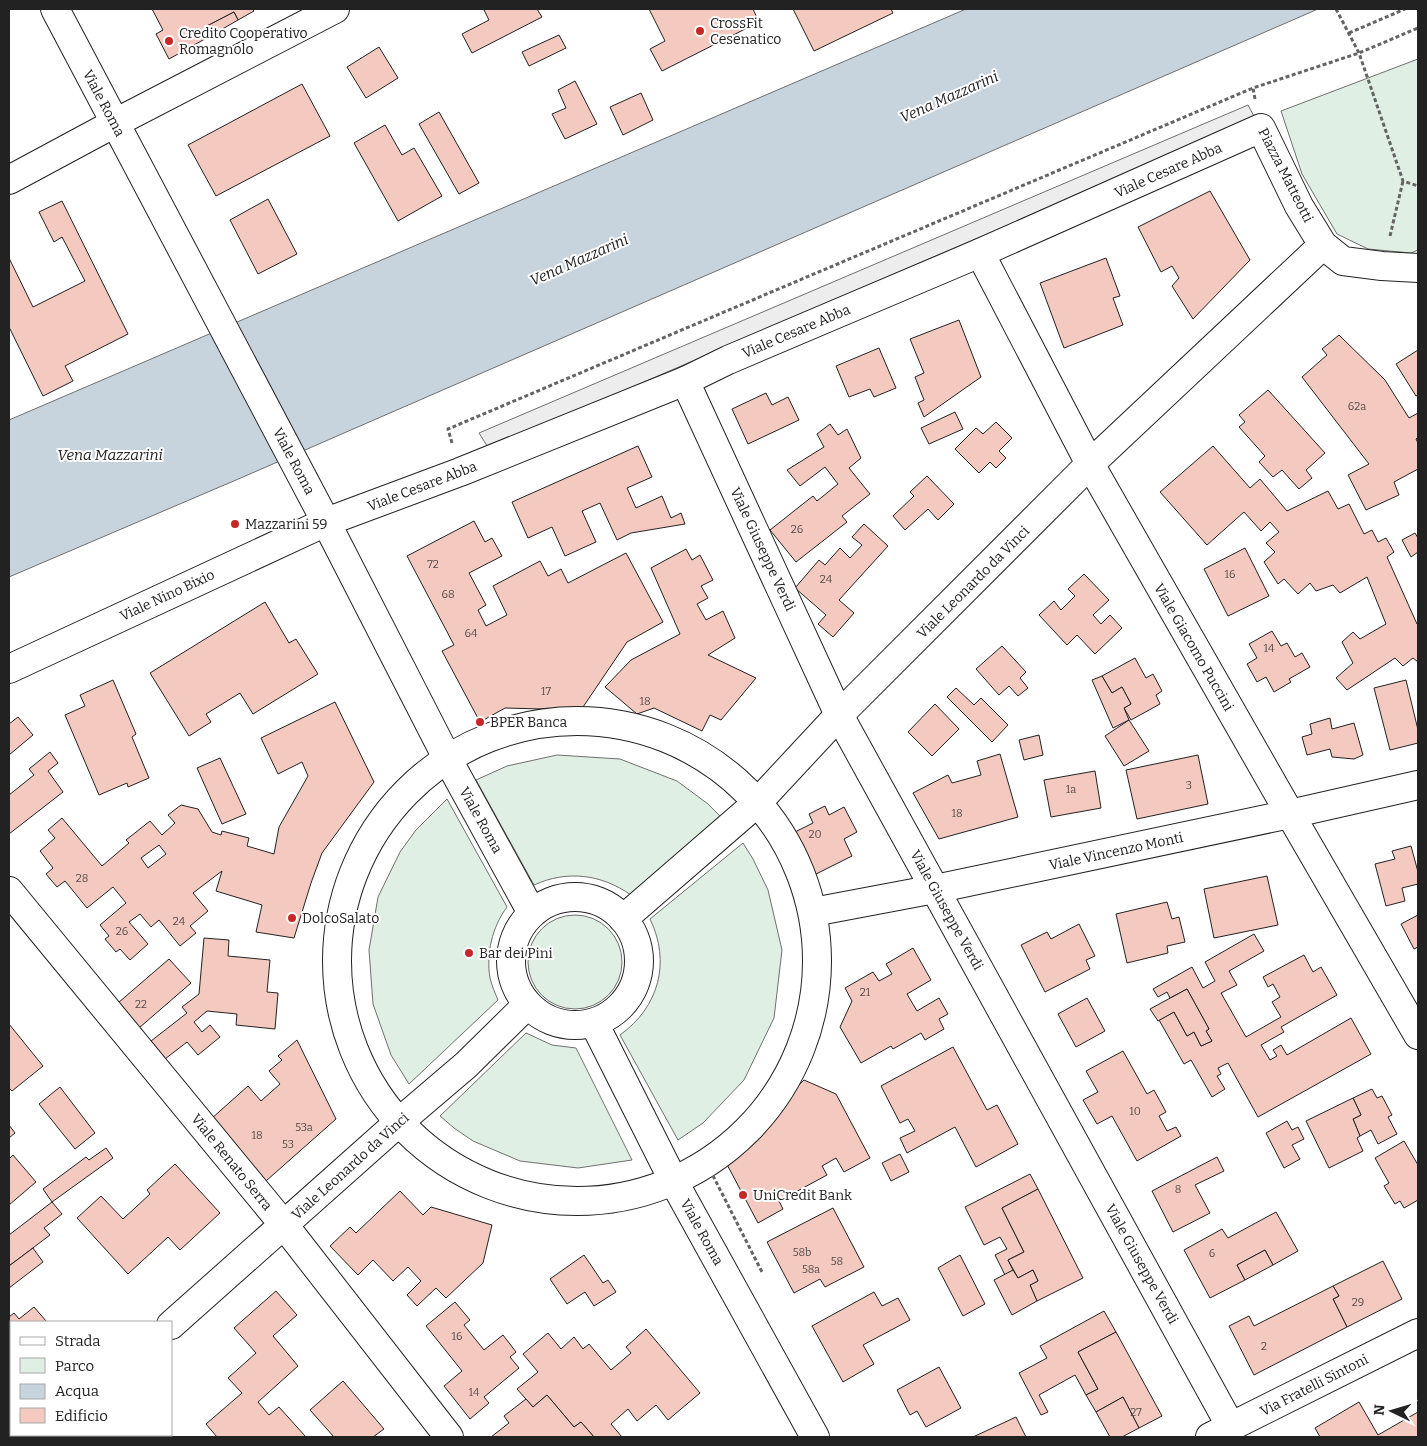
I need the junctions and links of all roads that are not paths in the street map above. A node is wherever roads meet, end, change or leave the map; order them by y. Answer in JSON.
{"nodes":[{"id":1,"x":55,"y":9,"type":"edge"},
{"id":2,"x":335,"y":9,"type":"edge"},
{"id":3,"x":115,"y":123,"type":"junction"},
{"id":4,"x":1261,"y":128,"type":"joint"},
{"id":5,"x":9,"y":180,"type":"edge"},
{"id":6,"x":1323,"y":245,"type":"junction"},
{"id":7,"x":980,"y":253,"type":"junction"},
{"id":8,"x":1418,"y":268,"type":"edge"},
{"id":9,"x":685,"y":381,"type":"junction"},
{"id":10,"x":1090,"y":464,"type":"junction"},
{"id":11,"x":326,"y":522,"type":"junction"},
{"id":12,"x":9,"y":668,"type":"edge"},
{"id":13,"x":839,"y":715,"type":"junction"},
{"id":14,"x":447,"y":758,"type":"junction"},
{"id":15,"x":1418,"y":785,"type":"edge"},
{"id":16,"x":758,"y":802,"type":"junction"},
{"id":17,"x":1290,"y":814,"type":"junction"},
{"id":18,"x":935,"y":889,"type":"junction"},
{"id":19,"x":9,"y":891,"type":"edge"},
{"id":20,"x":813,"y":912,"type":"junction"},
{"id":21,"x":532,"y":913,"type":"junction"},
{"id":22,"x":623,"y":919,"type":"junction"},
{"id":23,"x":527,"y":1005,"type":"junction"},
{"id":24,"x":594,"y":1023,"type":"junction"},
{"id":25,"x":1418,"y":1035,"type":"edge"},
{"id":26,"x":398,"y":1123,"type":"junction"},
{"id":27,"x":674,"y":1182,"type":"junction"},
{"id":28,"x":284,"y":1225,"type":"junction"},
{"id":29,"x":172,"y":1324,"type":"edge"},
{"id":30,"x":1418,"y":1333,"type":"edge"},
{"id":31,"x":1221,"y":1432,"type":"edge"},
{"id":32,"x":449,"y":1437,"type":"edge"},
{"id":33,"x":815,"y":1437,"type":"edge"}],
"edges":[{"from":1,"to":3,"type":"street","name":"Viale Roma"},
{"from":2,"to":3,"type":"street"},
{"from":3,"to":5,"type":"street"},
{"from":3,"to":11,"type":"street","name":"Viale Roma"},
{"from":4,"to":6,"type":"street","name":"Piazza Matteotti"},
{"from":4,"to":7,"type":"street","name":"Viale Cesare Abba"},
{"from":6,"to":8,"type":"street","name":"Piazza Matteotti"},
{"from":6,"to":10,"type":"street","name":"Viale Leonardo da Vinci"},
{"from":7,"to":9,"type":"street","name":"Viale Cesare Abba"},
{"from":7,"to":10,"type":"street","name":"Viale Giacomo Puccini"},
{"from":9,"to":11,"type":"street","name":"Viale Cesare Abba"},
{"from":9,"to":13,"type":"street","name":"Viale Giuseppe Verdi"},
{"from":10,"to":13,"type":"street","name":"Viale Leonardo da Vinci"},
{"from":10,"to":17,"type":"street","name":"Viale Giacomo Puccini"},
{"from":11,"to":12,"type":"street","name":"Viale Nino Bixio"},
{"from":11,"to":14,"type":"street","name":"Viale Roma"},
{"from":13,"to":16,"type":"street","name":"Viale Leonardo da Vinci"},
{"from":13,"to":18,"type":"street","name":"Viale Giuseppe Verdi"},
{"from":14,"to":16,"type":"street"},
{"from":14,"to":21,"type":"street","name":"Viale Roma"},
{"from":14,"to":26,"type":"street"},
{"from":15,"to":17,"type":"street","name":"Viale Vincenzo Monti"},
{"from":16,"to":20,"type":"street"},
{"from":16,"to":22,"type":"street","name":"Viale Leonardo da Vinci"},
{"from":17,"to":18,"type":"street","name":"Viale Vincenzo Monti"},
{"from":17,"to":25,"type":"street","name":"Viale Giacomo Puccini"},
{"from":18,"to":20,"type":"street","name":"Viale Vincenzo Monti"},
{"from":18,"to":31,"type":"street","name":"Viale Giuseppe Verdi"},
{"from":19,"to":28,"type":"street","name":"Viale Renato Serra"},
{"from":20,"to":27,"type":"street"},
{"from":21,"to":22,"type":"street"},
{"from":21,"to":23,"type":"street"},
{"from":22,"to":24,"type":"street"},
{"from":23,"to":24,"type":"street"},
{"from":23,"to":26,"type":"street","name":"Viale Leonardo da Vinci"},
{"from":24,"to":27,"type":"street","name":"Viale Roma"},
{"from":26,"to":27,"type":"street"},
{"from":26,"to":28,"type":"street","name":"Viale Leonardo da Vinci"},
{"from":27,"to":33,"type":"street","name":"Viale Roma"},
{"from":28,"to":29,"type":"street","name":"Viale Leonardo da Vinci"},
{"from":28,"to":32,"type":"street","name":"Viale Renato Serra"},
{"from":30,"to":31,"type":"street","name":"Via Fratelli Sintoni"}]}
